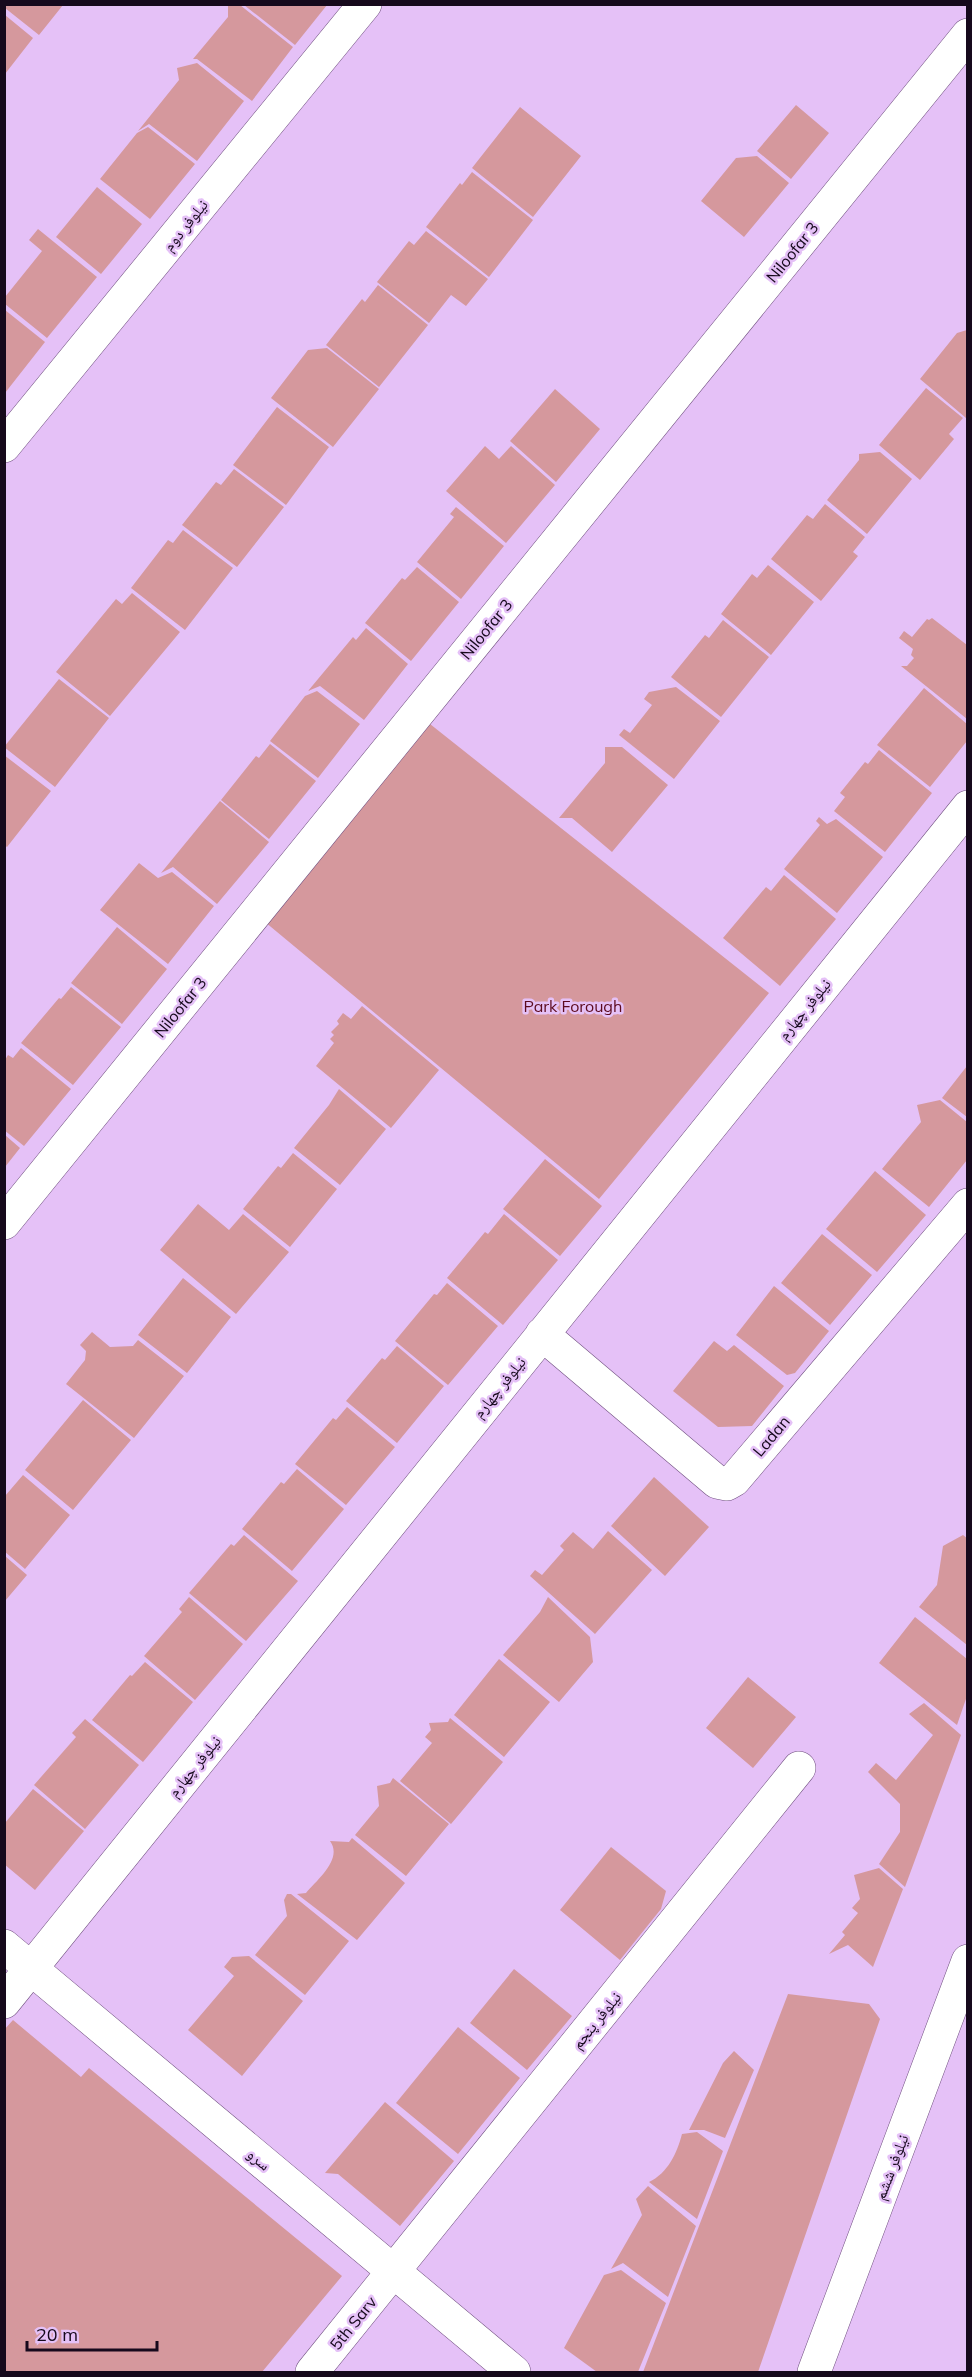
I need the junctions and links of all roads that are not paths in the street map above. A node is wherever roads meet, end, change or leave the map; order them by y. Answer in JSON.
{"nodes":[{"id":1,"x":364,"y":4,"type":"edge"},
{"id":2,"x":968,"y":35,"type":"edge"},
{"id":3,"x":4,"y":446,"type":"edge"},
{"id":4,"x":968,"y":807,"type":"edge"},
{"id":5,"x":968,"y":1205,"type":"edge"},
{"id":6,"x":4,"y":1223,"type":"edge"},
{"id":7,"x":542,"y":1334,"type":"junction"},
{"id":8,"x":799,"y":1768,"type":"dead end"},
{"id":9,"x":4,"y":1946,"type":"edge"},
{"id":10,"x":31,"y":1968,"type":"junction"},
{"id":11,"x":966,"y":1968,"type":"edge"},
{"id":12,"x":4,"y":2002,"type":"edge"},
{"id":13,"x":394,"y":2273,"type":"junction"},
{"id":14,"x":312,"y":2373,"type":"edge"},
{"id":15,"x":514,"y":2373,"type":"edge"},
{"id":16,"x":814,"y":2373,"type":"edge"}],
"edges":[{"from":1,"to":3,"type":"street","name":"نیلوفر دوم"},
{"from":2,"to":6,"type":"street","name":"Niloofar 3"},
{"from":4,"to":7,"type":"street","name":"نیلوفر چهارم"},
{"from":5,"to":7,"type":"street","name":"Ladan"},
{"from":7,"to":10,"type":"street","name":"نیلوفر چهارم"},
{"from":8,"to":13,"type":"street","name":"نیلوفر پنجم"},
{"from":9,"to":10,"type":"street","name":"سرو"},
{"from":10,"to":12,"type":"street","name":"نیلوفر چهارم"},
{"from":10,"to":13,"type":"street","name":"سرو"},
{"from":11,"to":16,"type":"street","name":"نیلوفر ششم"},
{"from":13,"to":14,"type":"street","name":"5th Sarv"},
{"from":13,"to":15,"type":"street","name":"سرو"}]}
